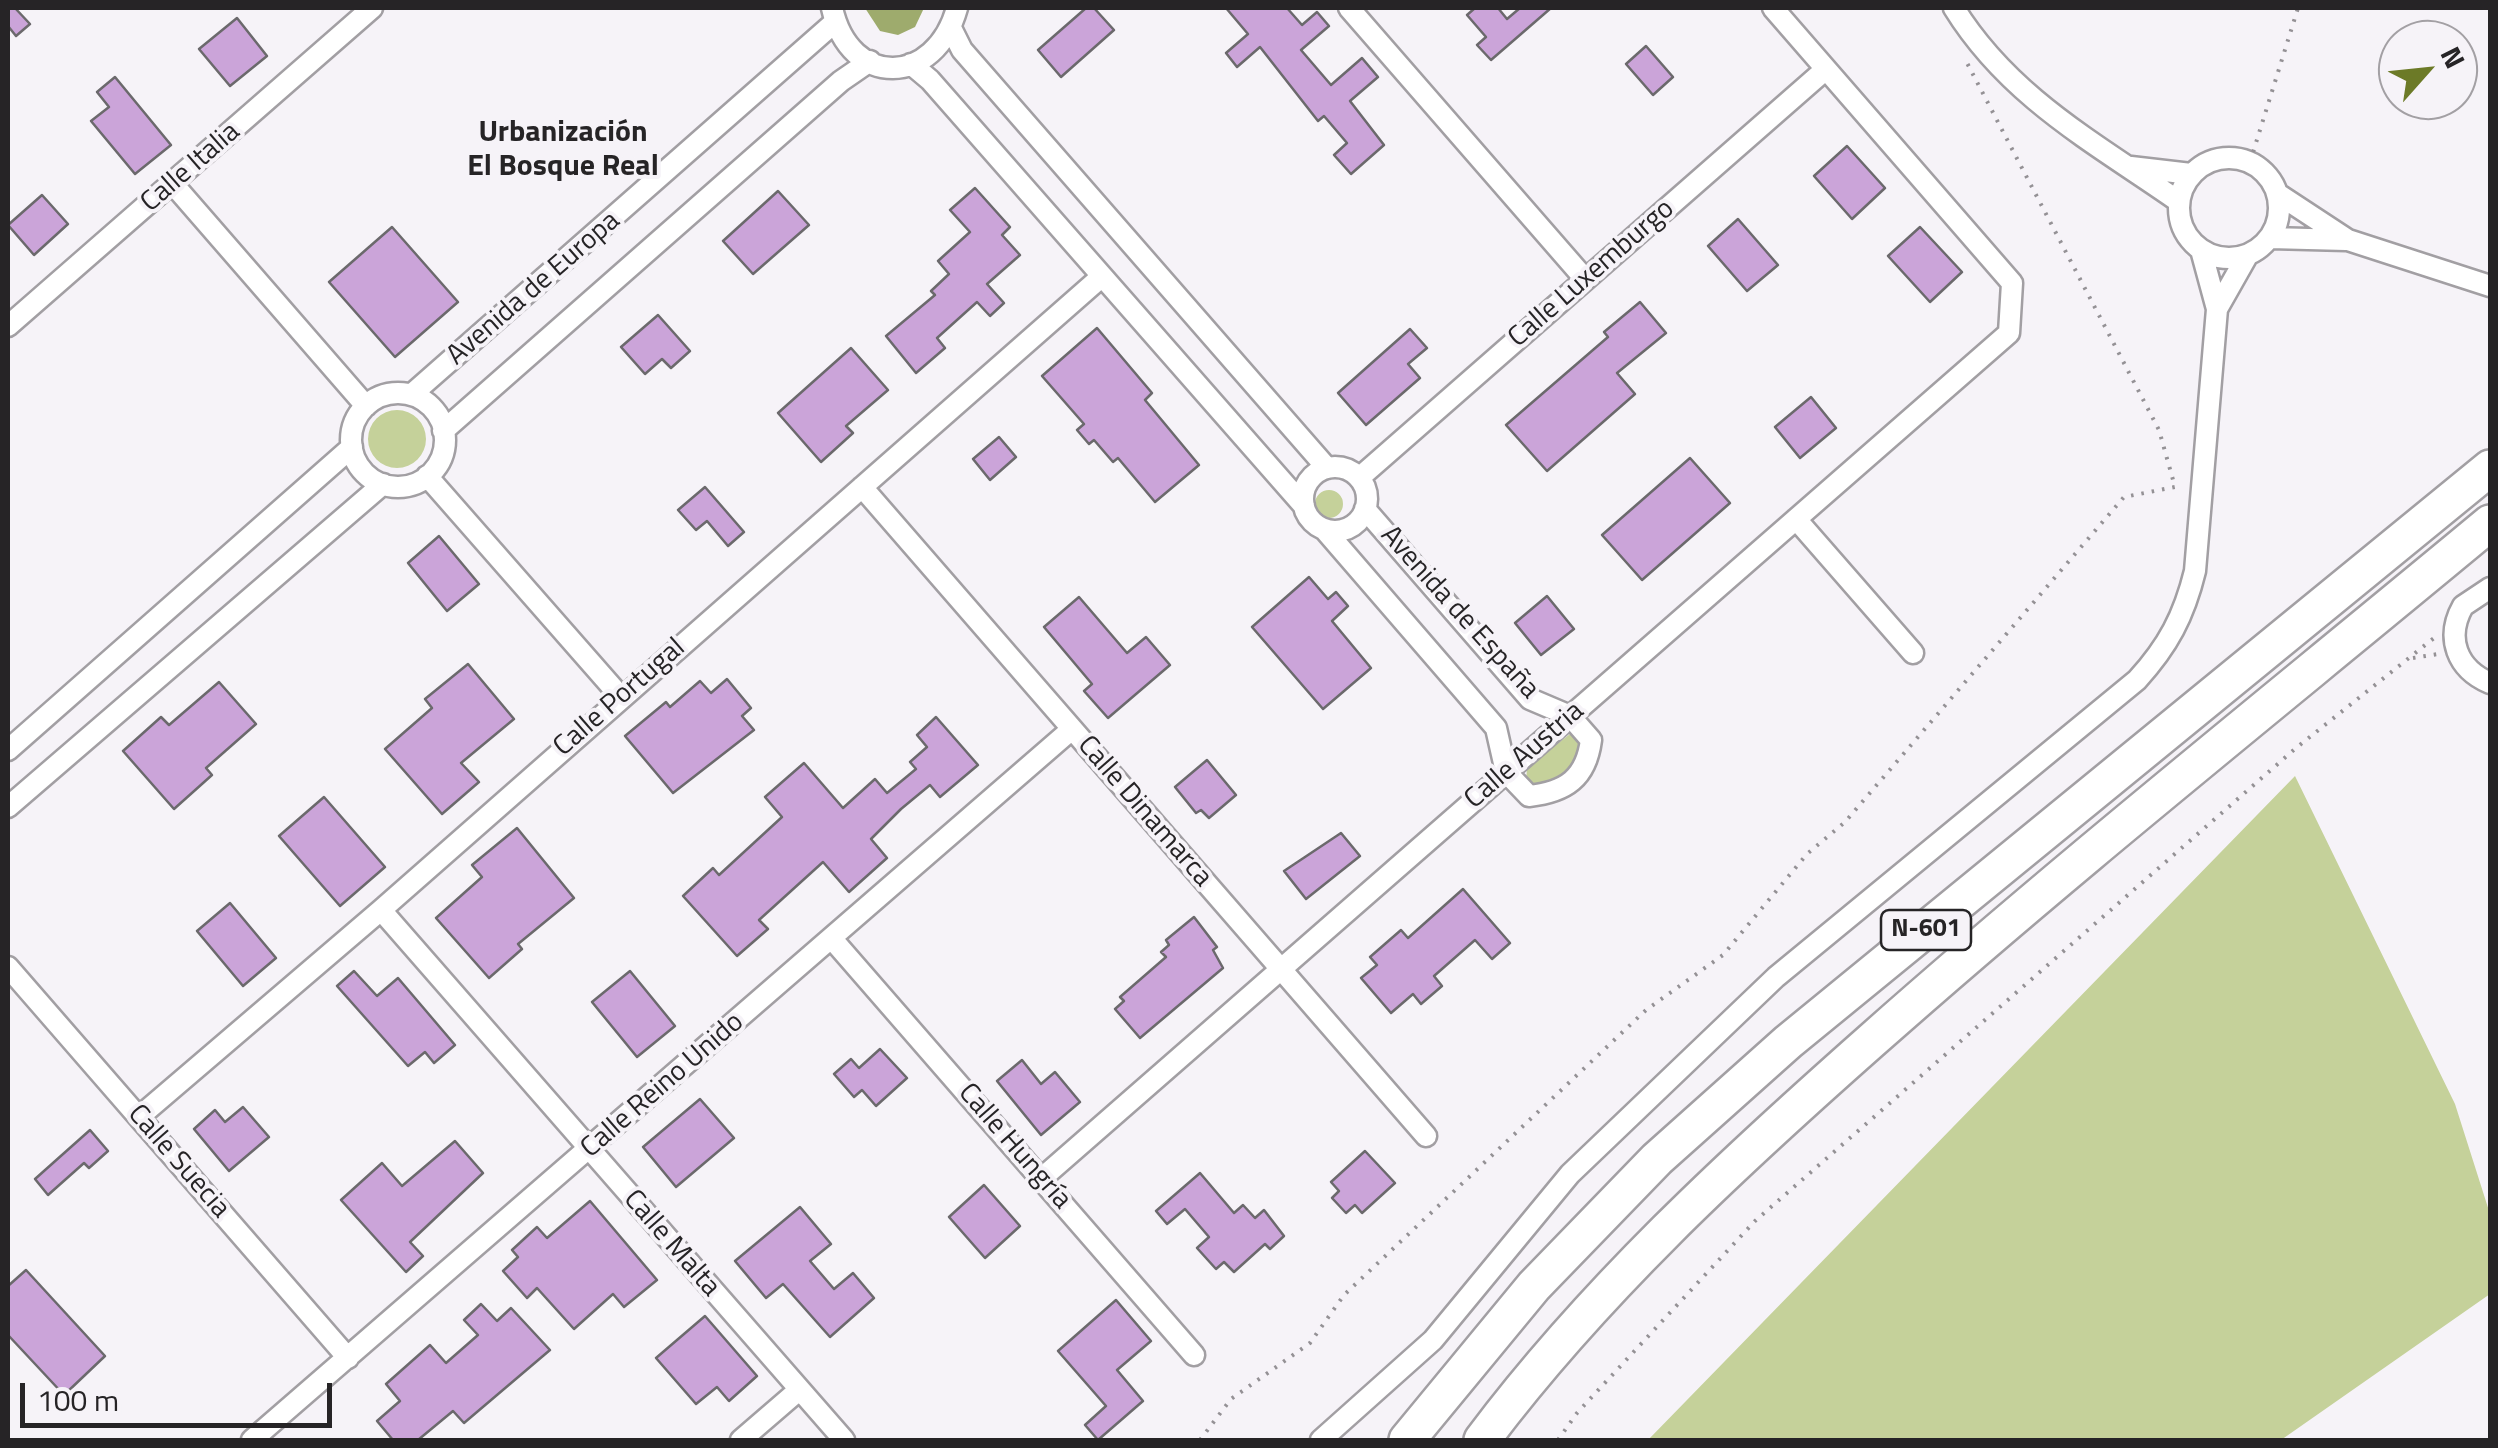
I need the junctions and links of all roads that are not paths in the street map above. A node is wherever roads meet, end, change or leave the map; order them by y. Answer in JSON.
{"nodes":[{"id":1,"x":372,"y":8,"type":"edge"},
{"id":2,"x":1348,"y":8,"type":"edge"},
{"id":3,"x":1773,"y":8,"type":"edge"},
{"id":4,"x":1954,"y":8,"type":"edge"},
{"id":5,"x":834,"y":15,"type":"edge"},
{"id":6,"x":954,"y":18,"type":"edge"},
{"id":7,"x":870,"y":62,"type":"junction"},
{"id":8,"x":910,"y":64,"type":"junction"},
{"id":9,"x":1826,"y":70,"type":"junction"},
{"id":10,"x":2129,"y":167,"type":"junction"},
{"id":11,"x":2192,"y":174,"type":"junction"},
{"id":12,"x":172,"y":184,"type":"junction"},
{"id":13,"x":2278,"y":194,"type":"junction"},
{"id":14,"x":2178,"y":202,"type":"junction"},
{"id":15,"x":2270,"y":238,"type":"junction"},
{"id":16,"x":2348,"y":240,"type":"junction"},
{"id":17,"x":2201,"y":250,"type":"junction"},
{"id":18,"x":2247,"y":256,"type":"junction"},
{"id":19,"x":1100,"y":278,"type":"junction"},
{"id":20,"x":1585,"y":279,"type":"junction"},
{"id":21,"x":2490,"y":286,"type":"edge"},
{"id":22,"x":2216,"y":310,"type":"junction"},
{"id":23,"x":8,"y":326,"type":"edge"},
{"id":24,"x":410,"y":396,"type":"junction"},
{"id":25,"x":366,"y":406,"type":"junction"},
{"id":26,"x":443,"y":431,"type":"junction"},
{"id":27,"x":352,"y":447,"type":"junction"},
{"id":28,"x":1327,"y":468,"type":"junction"},
{"id":29,"x":2490,"y":468,"type":"edge"},
{"id":30,"x":427,"y":476,"type":"junction"},
{"id":31,"x":1359,"y":478,"type":"junction"},
{"id":32,"x":383,"y":484,"type":"junction"},
{"id":33,"x":862,"y":487,"type":"junction"},
{"id":34,"x":1304,"y":506,"type":"junction"},
{"id":35,"x":1365,"y":509,"type":"junction"},
{"id":36,"x":1796,"y":519,"type":"junction"},
{"id":37,"x":2490,"y":523,"type":"edge"},
{"id":38,"x":1324,"y":529,"type":"junction"},
{"id":39,"x":2490,"y":588,"type":"edge"},
{"id":40,"x":1914,"y":653,"type":"dead end"},
{"id":41,"x":2490,"y":682,"type":"edge"},
{"id":42,"x":620,"y":696,"type":"junction"},
{"id":43,"x":1570,"y":716,"type":"junction"},
{"id":44,"x":1072,"y":729,"type":"junction"},
{"id":45,"x":8,"y":750,"type":"edge"},
{"id":46,"x":1506,"y":772,"type":"junction"},
{"id":47,"x":8,"y":807,"type":"edge"},
{"id":48,"x":381,"y":910,"type":"junction"},
{"id":49,"x":833,"y":940,"type":"junction"},
{"id":50,"x":8,"y":966,"type":"edge"},
{"id":51,"x":1280,"y":969,"type":"junction"},
{"id":52,"x":139,"y":1117,"type":"junction"},
{"id":53,"x":1426,"y":1136,"type":"dead end"},
{"id":54,"x":589,"y":1150,"type":"junction"},
{"id":55,"x":1042,"y":1178,"type":"junction"},
{"id":56,"x":1194,"y":1355,"type":"dead end"},
{"id":57,"x":348,"y":1358,"type":"junction"},
{"id":58,"x":799,"y":1390,"type":"junction"},
{"id":59,"x":252,"y":1440,"type":"edge"},
{"id":60,"x":742,"y":1440,"type":"edge"},
{"id":61,"x":844,"y":1440,"type":"edge"},
{"id":62,"x":1321,"y":1440,"type":"edge"},
{"id":63,"x":1407,"y":1440,"type":"edge"},
{"id":64,"x":1482,"y":1440,"type":"edge"}],
"edges":[{"from":1,"to":12,"type":"street","name":"Calle Italia"},
{"from":2,"to":20,"type":"street"},
{"from":3,"to":9,"type":"street"},
{"from":4,"to":10,"type":"street"},
{"from":5,"to":7,"type":"street"},
{"from":5,"to":24,"type":"street","name":"Avenida de Europa"},
{"from":6,"to":8,"type":"street"},
{"from":6,"to":28,"type":"street"},
{"from":7,"to":8,"type":"street"},
{"from":7,"to":26,"type":"street","name":"Avenida de Europa"},
{"from":8,"to":19,"type":"street"},
{"from":9,"to":20,"type":"street","name":"Calle Luxemburgo"},
{"from":9,"to":36,"type":"street","name":"Calle Austria"},
{"from":10,"to":11,"type":"street"},
{"from":10,"to":14,"type":"street"},
{"from":11,"to":13,"type":"street"},
{"from":11,"to":14,"type":"street"},
{"from":12,"to":23,"type":"street","name":"Calle Italia"},
{"from":12,"to":25,"type":"street"},
{"from":13,"to":15,"type":"street"},
{"from":13,"to":16,"type":"street"},
{"from":14,"to":17,"type":"street"},
{"from":15,"to":16,"type":"street"},
{"from":15,"to":18,"type":"street"},
{"from":16,"to":21,"type":"street"},
{"from":17,"to":18,"type":"street"},
{"from":17,"to":22,"type":"street"},
{"from":18,"to":22,"type":"street"},
{"from":19,"to":33,"type":"street","name":"Calle Portugal"},
{"from":19,"to":34,"type":"street"},
{"from":20,"to":31,"type":"street","name":"Calle Luxemburgo"},
{"from":22,"to":62,"type":"street"},
{"from":24,"to":25,"type":"street"},
{"from":24,"to":26,"type":"street"},
{"from":25,"to":27,"type":"street"},
{"from":26,"to":30,"type":"street"},
{"from":27,"to":32,"type":"street"},
{"from":27,"to":45,"type":"street"},
{"from":28,"to":31,"type":"street"},
{"from":28,"to":34,"type":"street"},
{"from":29,"to":63,"type":"highway","number":"N-601"},
{"from":30,"to":32,"type":"street"},
{"from":30,"to":42,"type":"street"},
{"from":31,"to":35,"type":"street"},
{"from":32,"to":47,"type":"street"},
{"from":33,"to":42,"type":"street","name":"Calle Portugal"},
{"from":33,"to":44,"type":"street","name":"Calle Dinamarca"},
{"from":34,"to":38,"type":"street"},
{"from":35,"to":38,"type":"street"},
{"from":35,"to":43,"type":"street","name":"Avenida de España"},
{"from":36,"to":40,"type":"street"},
{"from":36,"to":43,"type":"street","name":"Calle Austria"},
{"from":37,"to":64,"type":"highway","number":"N-601"},
{"from":38,"to":46,"type":"street","name":"Avenida de España"},
{"from":39,"to":41,"type":"street"},
{"from":42,"to":48,"type":"street","name":"Calle Portugal"},
{"from":43,"to":46,"type":"street","name":"Calle Austria"},
{"from":43,"to":46,"type":"street","name":"Avenida de España"},
{"from":44,"to":49,"type":"street","name":"Calle Reino Unido"},
{"from":44,"to":51,"type":"street","name":"Calle Dinamarca"},
{"from":46,"to":51,"type":"street","name":"Calle Austria"},
{"from":48,"to":52,"type":"street","name":"Calle Portugal"},
{"from":48,"to":54,"type":"street","name":"Calle Malta"},
{"from":49,"to":54,"type":"street","name":"Calle Reino Unido"},
{"from":49,"to":55,"type":"street","name":"Calle Hungría"},
{"from":50,"to":52,"type":"street","name":"Calle Suecia"},
{"from":51,"to":53,"type":"street","name":"Calle Dinamarca"},
{"from":51,"to":55,"type":"street","name":"Calle Austria"},
{"from":52,"to":57,"type":"street","name":"Calle Suecia"},
{"from":54,"to":57,"type":"street","name":"Calle Reino Unido"},
{"from":54,"to":58,"type":"street","name":"Calle Malta"},
{"from":55,"to":56,"type":"street","name":"Calle Hungría"},
{"from":57,"to":59,"type":"street","name":"Calle Reino Unido"},
{"from":58,"to":60,"type":"street"},
{"from":58,"to":61,"type":"street","name":"Calle Malta"}]}
